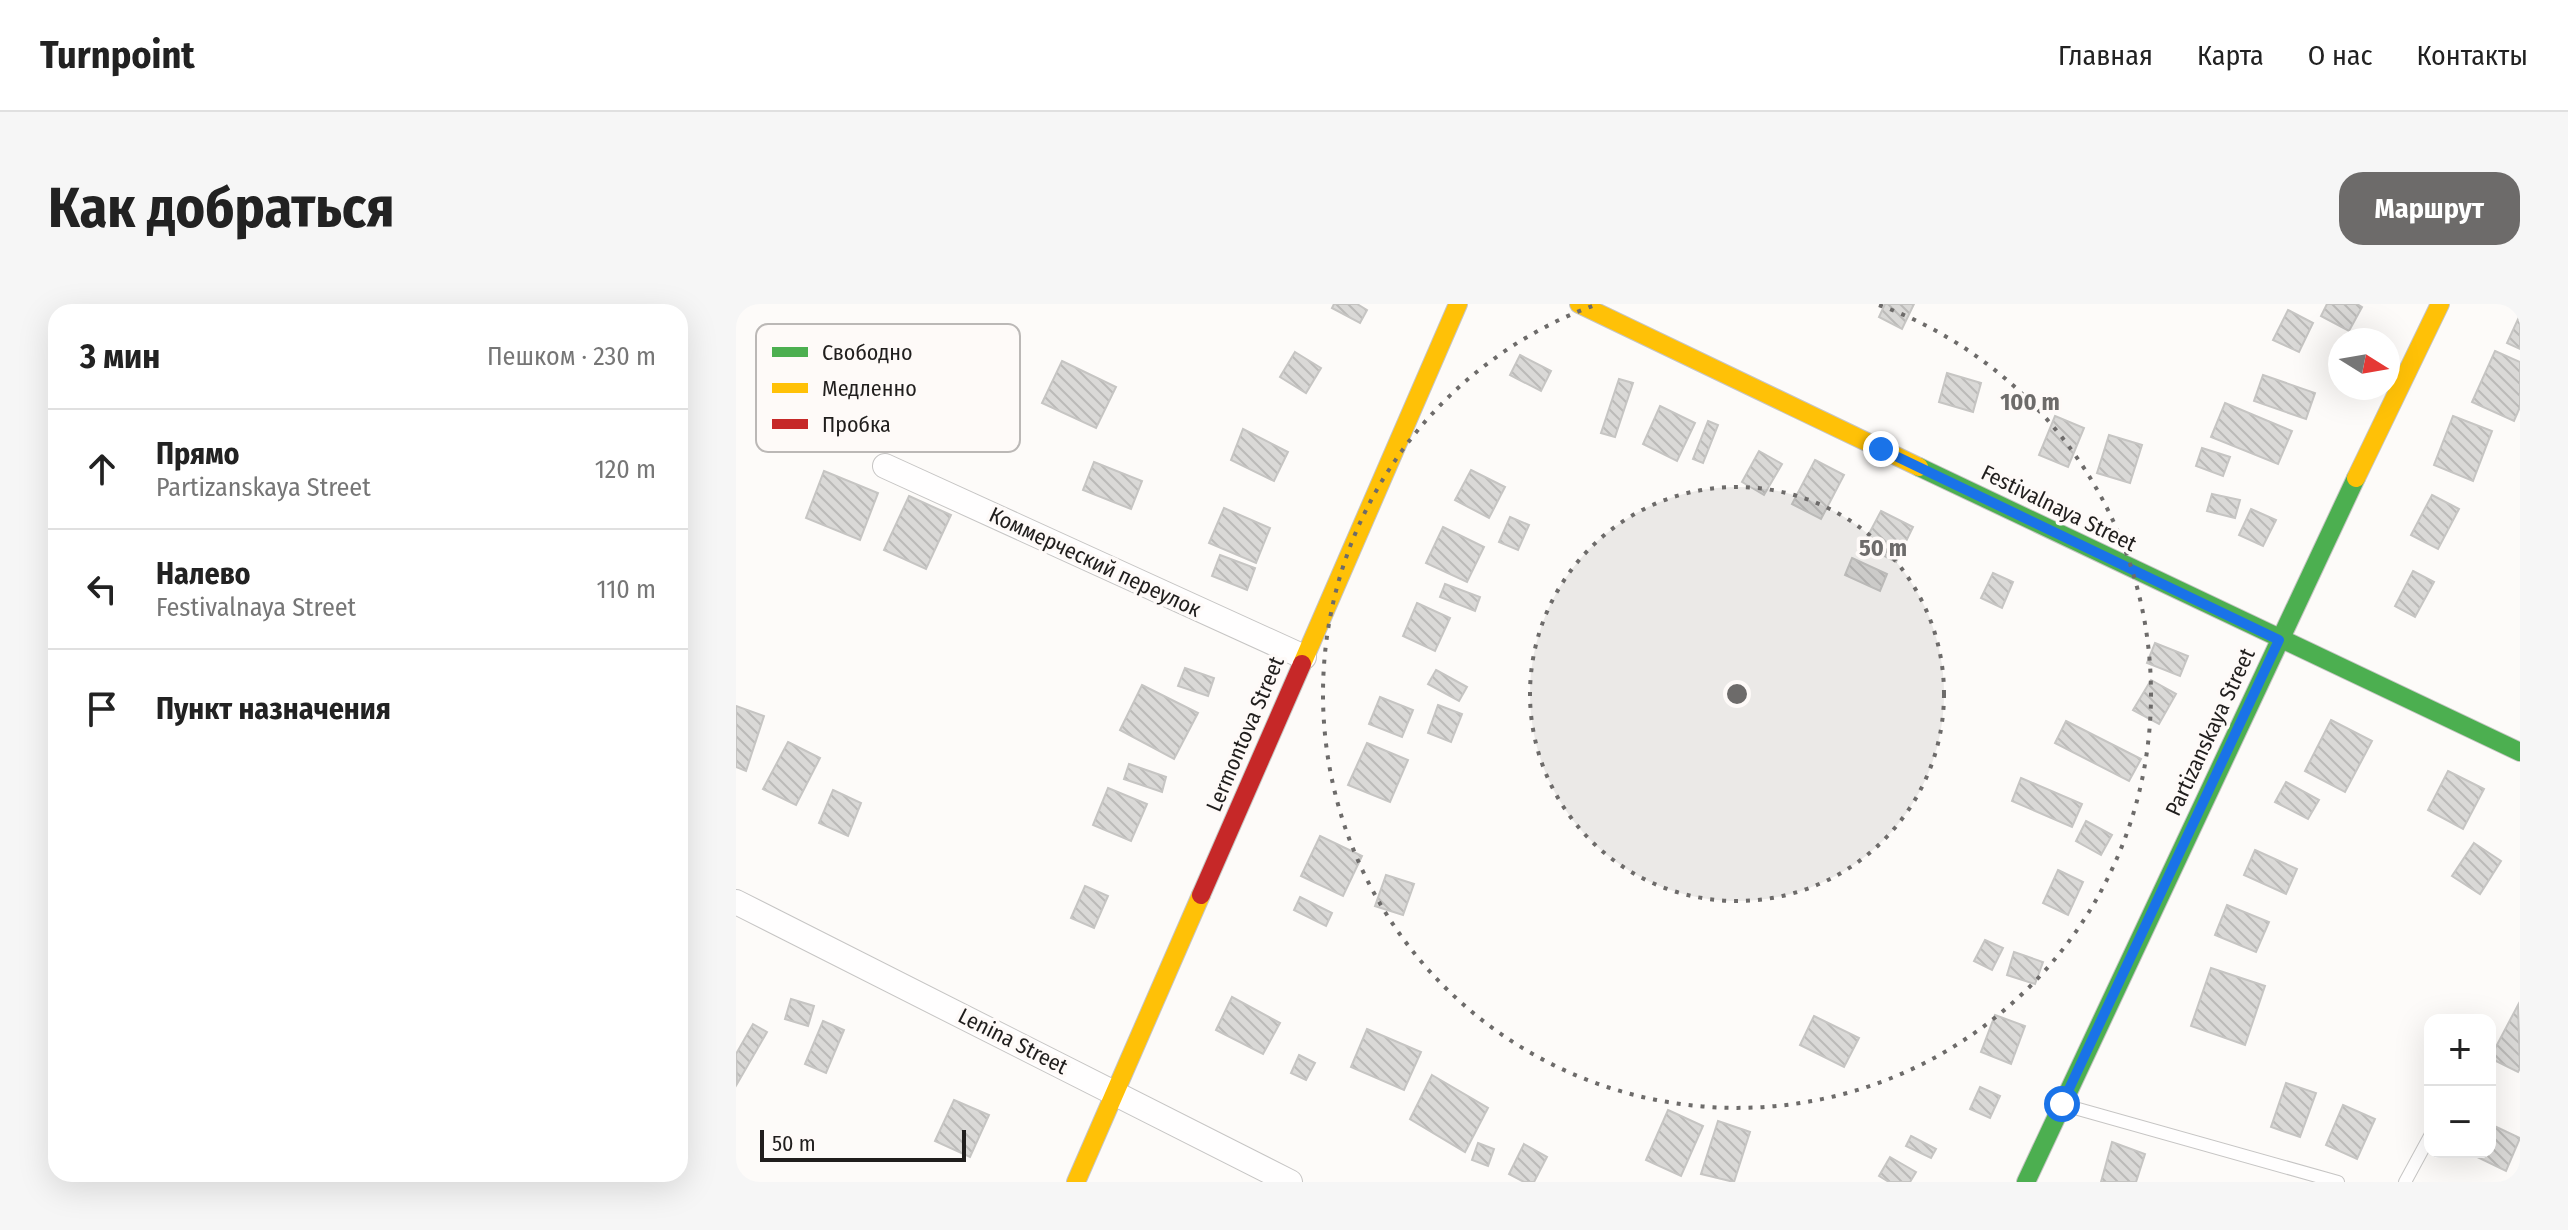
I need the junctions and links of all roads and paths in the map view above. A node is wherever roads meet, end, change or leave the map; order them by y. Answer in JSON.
{"nodes":[{"id":1,"x":1458,"y":304,"type":"edge"},
{"id":2,"x":1579,"y":304,"type":"edge"},
{"id":3,"x":2440,"y":304,"type":"edge"},
{"id":4,"x":885,"y":466,"type":"dead end"},
{"id":5,"x":2279,"y":640,"type":"junction"},
{"id":6,"x":1304,"y":657,"type":"junction"},
{"id":7,"x":2520,"y":752,"type":"edge"},
{"id":8,"x":736,"y":902,"type":"edge"},
{"id":9,"x":1116,"y":1093,"type":"junction"},
{"id":10,"x":2062,"y":1104,"type":"junction"},
{"id":11,"x":2424,"y":1147,"type":"edge"},
{"id":12,"x":1076,"y":1182,"type":"edge"},
{"id":13,"x":1290,"y":1182,"type":"edge"},
{"id":14,"x":2026,"y":1182,"type":"edge"},
{"id":15,"x":2338,"y":1182,"type":"edge"},
{"id":16,"x":2405,"y":1182,"type":"edge"}],
"edges":[{"from":1,"to":6,"type":"street","name":"Lermontova Street"},
{"from":2,"to":5,"type":"street","name":"Festivalnaya Street"},
{"from":3,"to":5,"type":"street","name":"Partizanskaya Street"},
{"from":4,"to":6,"type":"street","name":"Коммерческий переулок"},
{"from":5,"to":7,"type":"street","name":"Festivalnaya Street"},
{"from":5,"to":10,"type":"street","name":"Partizanskaya Street"},
{"from":6,"to":9,"type":"street","name":"Lermontova Street"},
{"from":8,"to":9,"type":"street","name":"Lenina Street"},
{"from":9,"to":12,"type":"street","name":"Lermontova Street"},
{"from":9,"to":13,"type":"street","name":"Lenina Street"},
{"from":10,"to":14,"type":"street","name":"Partizanskaya Street"},
{"from":10,"to":15,"type":"lane"},
{"from":11,"to":16,"type":"lane"}]}
